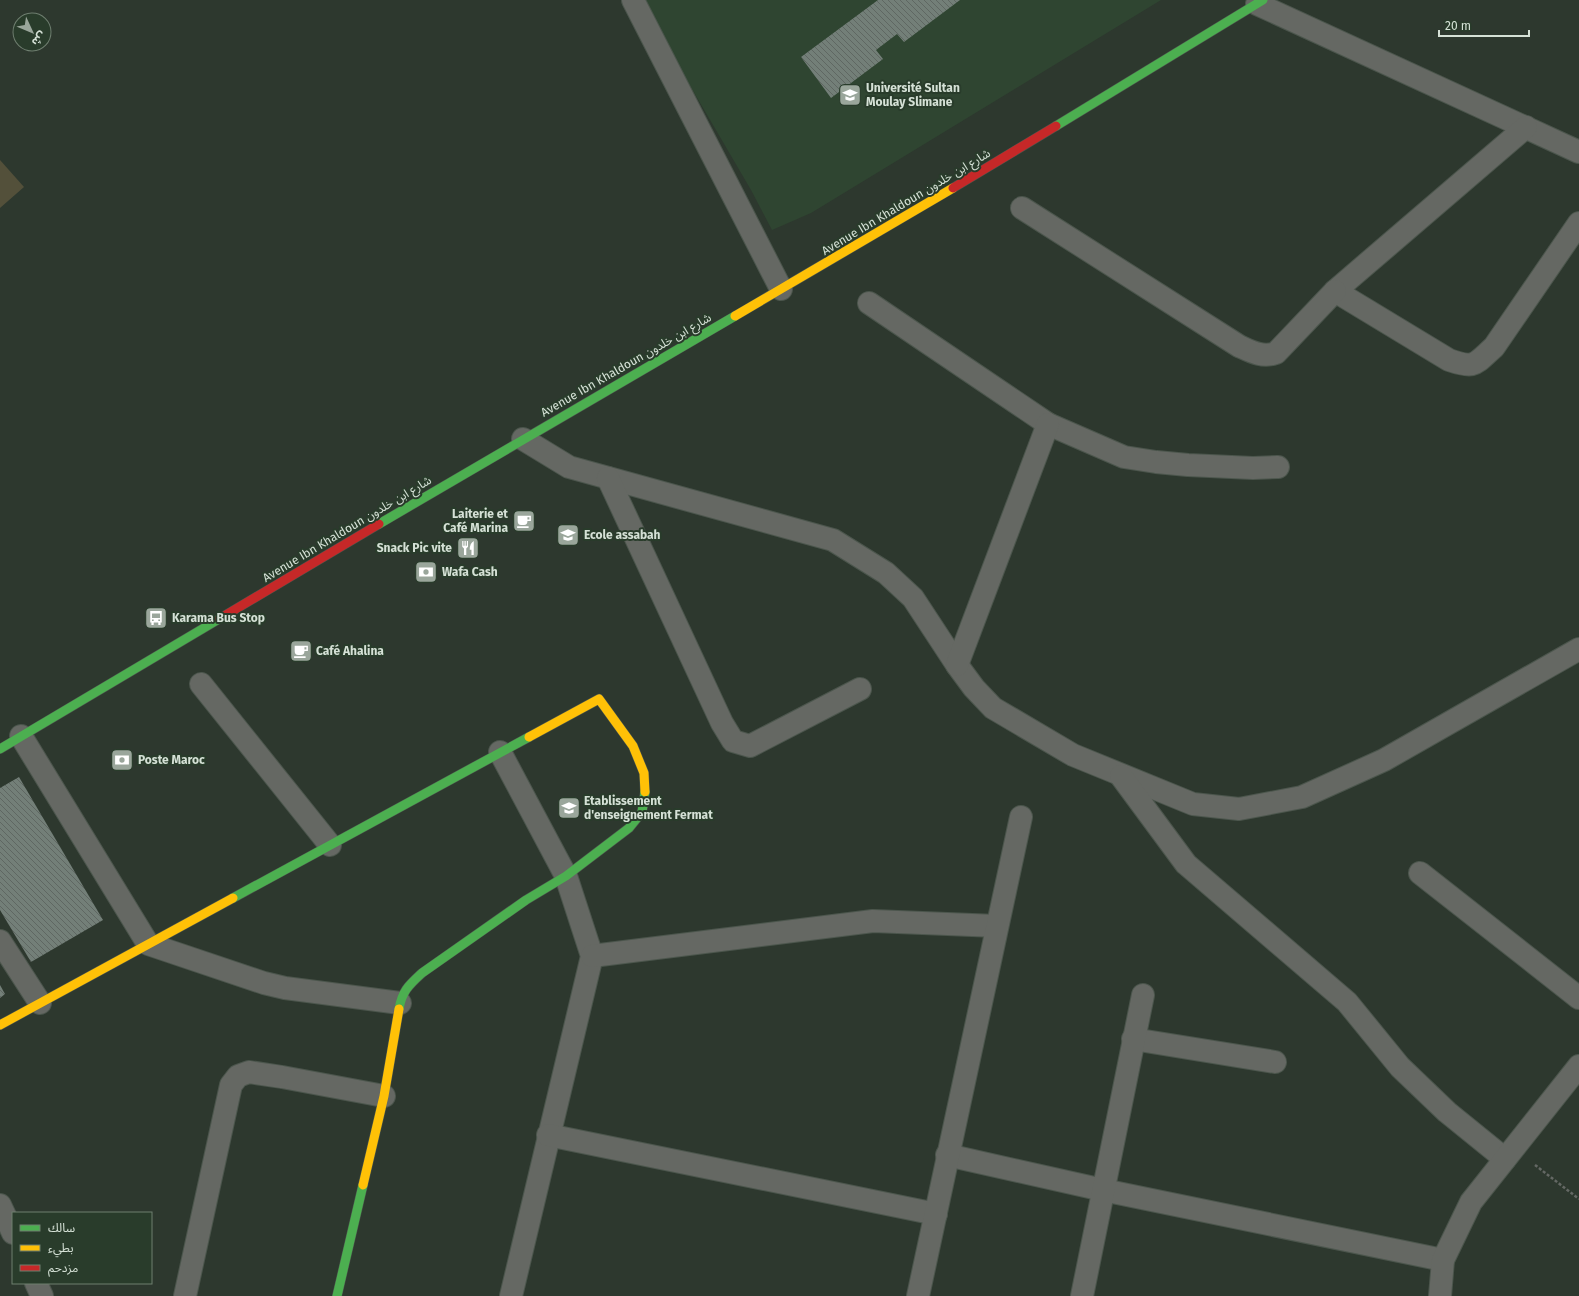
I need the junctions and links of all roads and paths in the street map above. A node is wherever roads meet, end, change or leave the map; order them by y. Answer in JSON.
{"nodes":[{"id":1,"x":633,"y":0,"type":"edge"},
{"id":2,"x":1260,"y":2,"type":"edge"},
{"id":3,"x":1526,"y":127,"type":"junction"},
{"id":4,"x":1579,"y":152,"type":"edge"},
{"id":5,"x":1022,"y":208,"type":"dead end"},
{"id":6,"x":1579,"y":223,"type":"edge"},
{"id":7,"x":781,"y":289,"type":"junction"},
{"id":8,"x":1335,"y":291,"type":"junction"},
{"id":9,"x":869,"y":303,"type":"dead end"},
{"id":10,"x":1048,"y":424,"type":"junction"},
{"id":11,"x":523,"y":439,"type":"junction"},
{"id":12,"x":1278,"y":467,"type":"dead end"},
{"id":13,"x":608,"y":478,"type":"junction"},
{"id":14,"x":1579,"y":648,"type":"edge"},
{"id":15,"x":957,"y":665,"type":"junction"},
{"id":16,"x":201,"y":684,"type":"dead end"},
{"id":17,"x":860,"y":689,"type":"dead end"},
{"id":18,"x":21,"y":736,"type":"junction"},
{"id":19,"x":0,"y":749,"type":"edge"},
{"id":20,"x":500,"y":752,"type":"junction"},
{"id":21,"x":1122,"y":776,"type":"junction"},
{"id":22,"x":1021,"y":817,"type":"dead end"},
{"id":23,"x":330,"y":845,"type":"junction"},
{"id":24,"x":1420,"y":873,"type":"dead end"},
{"id":25,"x":566,"y":876,"type":"junction"},
{"id":26,"x":997,"y":926,"type":"junction"},
{"id":27,"x":0,"y":941,"type":"edge"},
{"id":28,"x":148,"y":944,"type":"junction"},
{"id":29,"x":592,"y":956,"type":"junction"},
{"id":30,"x":1143,"y":995,"type":"dead end"},
{"id":31,"x":1579,"y":998,"type":"edge"},
{"id":32,"x":40,"y":1003,"type":"junction"},
{"id":33,"x":400,"y":1003,"type":"junction"},
{"id":34,"x":0,"y":1025,"type":"edge"},
{"id":35,"x":1133,"y":1039,"type":"junction"},
{"id":36,"x":1275,"y":1062,"type":"dead end"},
{"id":37,"x":1579,"y":1066,"type":"edge"},
{"id":38,"x":384,"y":1096,"type":"junction"},
{"id":39,"x":548,"y":1135,"type":"junction"},
{"id":40,"x":947,"y":1156,"type":"junction"},
{"id":41,"x":1505,"y":1159,"type":"junction"},
{"id":42,"x":1104,"y":1190,"type":"junction"},
{"id":43,"x":1579,"y":1199,"type":"edge"},
{"id":44,"x":0,"y":1205,"type":"edge"},
{"id":45,"x":936,"y":1214,"type":"junction"},
{"id":46,"x":12,"y":1231,"type":"edge"},
{"id":47,"x":1443,"y":1260,"type":"junction"},
{"id":48,"x":36,"y":1284,"type":"edge"},
{"id":49,"x":42,"y":1296,"type":"edge"},
{"id":50,"x":185,"y":1296,"type":"edge"},
{"id":51,"x":336,"y":1296,"type":"edge"},
{"id":52,"x":511,"y":1296,"type":"edge"},
{"id":53,"x":918,"y":1296,"type":"edge"},
{"id":54,"x":1082,"y":1296,"type":"edge"},
{"id":55,"x":1440,"y":1296,"type":"edge"}],
"edges":[{"from":1,"to":7,"type":"street"},
{"from":2,"to":3,"type":"street"},
{"from":2,"to":7,"type":"street","name":"Avenue Ibn Khaldoun شارع ابن خلدون"},
{"from":3,"to":4,"type":"street"},
{"from":3,"to":8,"type":"street"},
{"from":5,"to":8,"type":"street"},
{"from":6,"to":8,"type":"street"},
{"from":7,"to":11,"type":"street","name":"Avenue Ibn Khaldoun شارع ابن خلدون"},
{"from":9,"to":10,"type":"street"},
{"from":10,"to":12,"type":"street"},
{"from":10,"to":15,"type":"street"},
{"from":11,"to":13,"type":"street"},
{"from":11,"to":18,"type":"street","name":"Avenue Ibn Khaldoun شارع ابن خلدون"},
{"from":13,"to":15,"type":"street"},
{"from":13,"to":17,"type":"street"},
{"from":14,"to":21,"type":"street"},
{"from":15,"to":21,"type":"street"},
{"from":16,"to":23,"type":"street"},
{"from":18,"to":19,"type":"street","name":"Avenue Ibn Khaldoun شارع ابن خلدون"},
{"from":18,"to":28,"type":"street"},
{"from":20,"to":23,"type":"street"},
{"from":20,"to":25,"type":"street"},
{"from":20,"to":25,"type":"street"},
{"from":21,"to":41,"type":"street"},
{"from":22,"to":26,"type":"street"},
{"from":23,"to":28,"type":"street"},
{"from":24,"to":31,"type":"street"},
{"from":25,"to":29,"type":"street"},
{"from":25,"to":33,"type":"street"},
{"from":26,"to":29,"type":"street"},
{"from":26,"to":40,"type":"street"},
{"from":27,"to":32,"type":"street"},
{"from":28,"to":32,"type":"street"},
{"from":28,"to":33,"type":"street"},
{"from":29,"to":39,"type":"street"},
{"from":30,"to":35,"type":"street"},
{"from":32,"to":34,"type":"street"},
{"from":33,"to":38,"type":"street"},
{"from":35,"to":36,"type":"street"},
{"from":35,"to":42,"type":"street"},
{"from":37,"to":41,"type":"street"},
{"from":38,"to":50,"type":"street"},
{"from":38,"to":51,"type":"street"},
{"from":39,"to":45,"type":"street"},
{"from":39,"to":52,"type":"street"},
{"from":40,"to":42,"type":"street"},
{"from":40,"to":45,"type":"street"},
{"from":41,"to":43,"type":"path"},
{"from":41,"to":47,"type":"street"},
{"from":42,"to":47,"type":"street"},
{"from":42,"to":54,"type":"street"},
{"from":44,"to":46,"type":"street"},
{"from":45,"to":53,"type":"street"},
{"from":47,"to":55,"type":"street"},
{"from":48,"to":49,"type":"street"}]}
